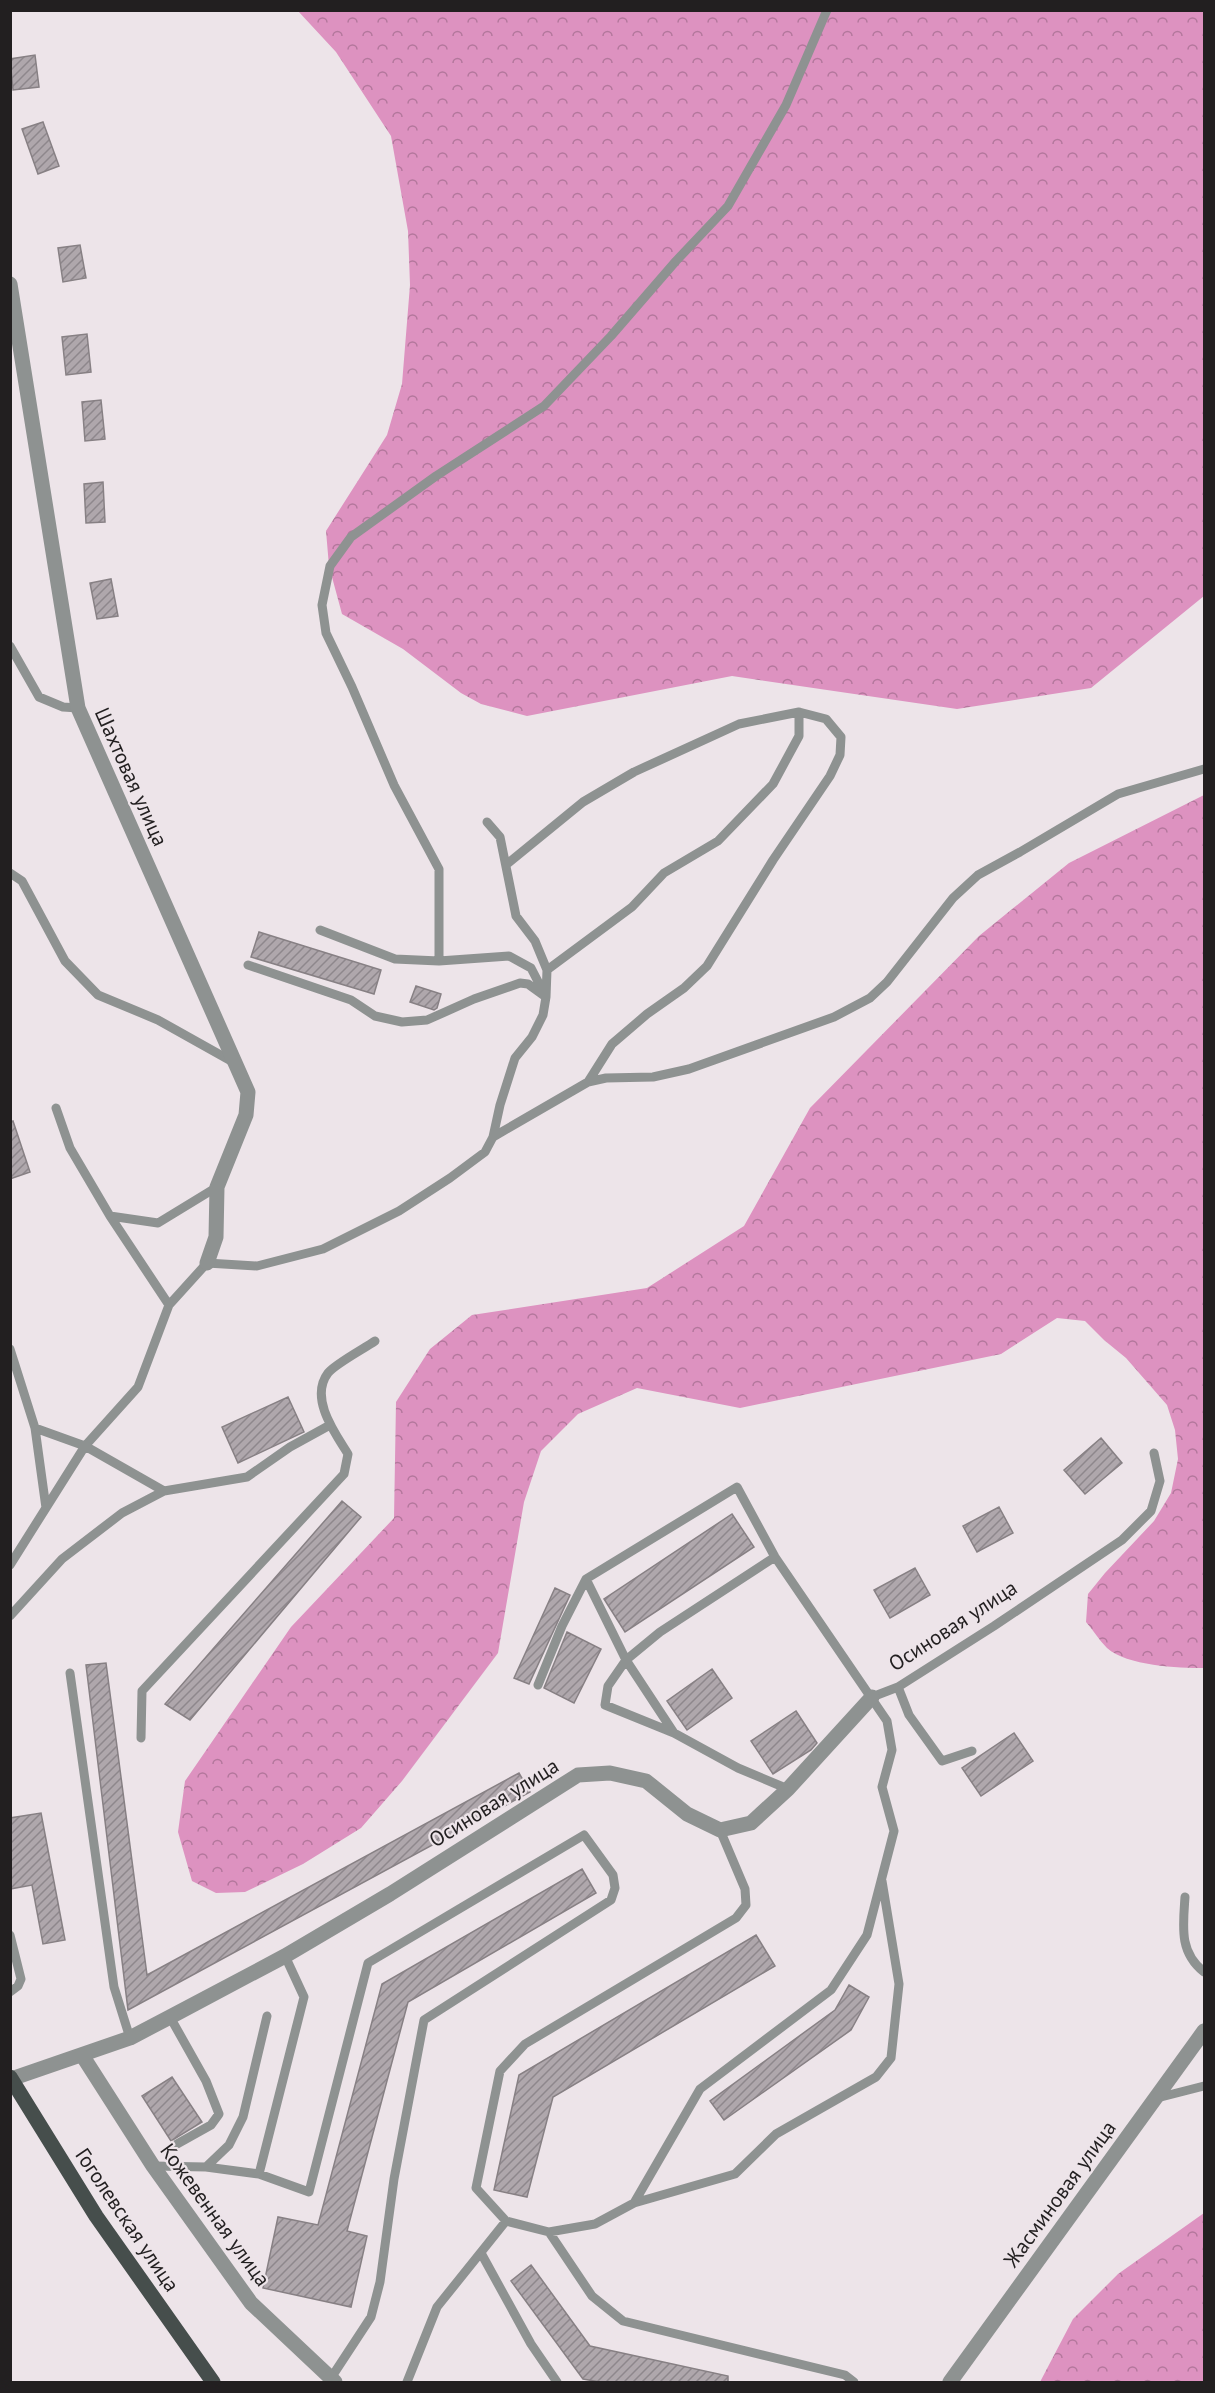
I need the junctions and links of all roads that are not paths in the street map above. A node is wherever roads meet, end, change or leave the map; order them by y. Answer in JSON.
{"nodes":[{"id":1,"x":827,"y":10,"type":"edge"},
{"id":2,"x":10,"y":284,"type":"edge"},
{"id":3,"x":10,"y":646,"type":"edge"},
{"id":4,"x":78,"y":708,"type":"junction"},
{"id":5,"x":799,"y":712,"type":"junction"},
{"id":6,"x":1204,"y":769,"type":"edge"},
{"id":7,"x":487,"y":822,"type":"dead end"},
{"id":8,"x":507,"y":864,"type":"junction"},
{"id":9,"x":10,"y":873,"type":"edge"},
{"id":10,"x":320,"y":930,"type":"dead end"},
{"id":11,"x":439,"y":961,"type":"junction"},
{"id":12,"x":248,"y":965,"type":"dead end"},
{"id":13,"x":547,"y":970,"type":"junction"},
{"id":14,"x":546,"y":998,"type":"junction"},
{"id":15,"x":236,"y":1063,"type":"junction"},
{"id":16,"x":588,"y":1082,"type":"junction"},
{"id":17,"x":56,"y":1108,"type":"dead end"},
{"id":18,"x":493,"y":1137,"type":"junction"},
{"id":19,"x":217,"y":1187,"type":"junction"},
{"id":20,"x":110,"y":1216,"type":"junction"},
{"id":21,"x":207,"y":1263,"type":"junction"},
{"id":22,"x":169,"y":1305,"type":"junction"},
{"id":23,"x":375,"y":1341,"type":"dead end"},
{"id":24,"x":10,"y":1349,"type":"edge"},
{"id":25,"x":330,"y":1425,"type":"junction"},
{"id":26,"x":35,"y":1428,"type":"junction"},
{"id":27,"x":85,"y":1446,"type":"junction"},
{"id":28,"x":1154,"y":1453,"type":"dead end"},
{"id":29,"x":164,"y":1491,"type":"junction"},
{"id":30,"x":46,"y":1508,"type":"junction"},
{"id":31,"x":775,"y":1557,"type":"junction"},
{"id":32,"x":10,"y":1565,"type":"edge"},
{"id":33,"x":586,"y":1579,"type":"junction"},
{"id":34,"x":10,"y":1616,"type":"edge"},
{"id":35,"x":626,"y":1660,"type":"junction"},
{"id":36,"x":70,"y":1673,"type":"dead end"},
{"id":37,"x":538,"y":1685,"type":"dead end"},
{"id":38,"x":898,"y":1687,"type":"junction"},
{"id":39,"x":872,"y":1697,"type":"junction"},
{"id":40,"x":674,"y":1733,"type":"junction"},
{"id":41,"x":141,"y":1738,"type":"dead end"},
{"id":42,"x":972,"y":1751,"type":"dead end"},
{"id":43,"x":788,"y":1788,"type":"junction"},
{"id":44,"x":720,"y":1830,"type":"junction"},
{"id":45,"x":882,"y":1878,"type":"junction"},
{"id":46,"x":1185,"y":1898,"type":"dead end"},
{"id":47,"x":10,"y":1935,"type":"edge"},
{"id":48,"x":285,"y":1956,"type":"junction"},
{"id":49,"x":1204,"y":1972,"type":"edge"},
{"id":50,"x":10,"y":1992,"type":"edge"},
{"id":51,"x":267,"y":2016,"type":"dead end"},
{"id":52,"x":170,"y":2017,"type":"junction"},
{"id":53,"x":1204,"y":2031,"type":"edge"},
{"id":54,"x":130,"y":2038,"type":"junction"},
{"id":55,"x":82,"y":2055,"type":"junction"},
{"id":56,"x":11,"y":2078,"type":"edge"},
{"id":57,"x":1204,"y":2086,"type":"edge"},
{"id":58,"x":1154,"y":2099,"type":"junction"},
{"id":59,"x":177,"y":2144,"type":"dead end"},
{"id":60,"x":153,"y":2166,"type":"junction"},
{"id":61,"x":206,"y":2167,"type":"junction"},
{"id":62,"x":259,"y":2174,"type":"junction"},
{"id":63,"x":634,"y":2203,"type":"junction"},
{"id":64,"x":506,"y":2222,"type":"junction"},
{"id":65,"x":549,"y":2232,"type":"junction"},
{"id":66,"x":481,"y":2253,"type":"junction"},
{"id":67,"x":333,"y":2380,"type":"edge"},
{"id":68,"x":213,"y":2382,"type":"edge"},
{"id":69,"x":407,"y":2382,"type":"edge"},
{"id":70,"x":557,"y":2382,"type":"edge"},
{"id":71,"x":854,"y":2382,"type":"edge"},
{"id":72,"x":950,"y":2382,"type":"edge"}],
"edges":[{"from":1,"to":11,"type":"lane"},
{"from":2,"to":4,"type":"street","name":"Шахтовая улица"},
{"from":3,"to":4,"type":"lane"},
{"from":4,"to":15,"type":"street","name":"Шахтовая улица"},
{"from":5,"to":8,"type":"lane"},
{"from":5,"to":13,"type":"lane"},
{"from":5,"to":16,"type":"lane"},
{"from":6,"to":16,"type":"lane"},
{"from":7,"to":8,"type":"lane"},
{"from":8,"to":13,"type":"lane"},
{"from":9,"to":15,"type":"lane"},
{"from":10,"to":11,"type":"lane"},
{"from":11,"to":14,"type":"lane"},
{"from":12,"to":14,"type":"lane"},
{"from":13,"to":14,"type":"lane"},
{"from":14,"to":18,"type":"lane"},
{"from":15,"to":19,"type":"street","name":"Шахтовая улица"},
{"from":16,"to":18,"type":"lane"},
{"from":17,"to":20,"type":"lane"},
{"from":18,"to":21,"type":"lane"},
{"from":19,"to":20,"type":"lane"},
{"from":19,"to":21,"type":"street","name":"Шахтовая улица"},
{"from":20,"to":22,"type":"lane"},
{"from":21,"to":22,"type":"lane"},
{"from":22,"to":27,"type":"lane"},
{"from":23,"to":25,"type":"lane"},
{"from":24,"to":26,"type":"lane"},
{"from":25,"to":29,"type":"lane"},
{"from":25,"to":41,"type":"lane"},
{"from":26,"to":27,"type":"lane"},
{"from":26,"to":30,"type":"lane"},
{"from":27,"to":29,"type":"lane"},
{"from":27,"to":30,"type":"lane"},
{"from":28,"to":38,"type":"lane","name":"Осиновая улица"},
{"from":29,"to":34,"type":"lane"},
{"from":30,"to":32,"type":"lane"},
{"from":31,"to":33,"type":"lane"},
{"from":31,"to":35,"type":"lane"},
{"from":31,"to":39,"type":"lane"},
{"from":33,"to":35,"type":"lane"},
{"from":33,"to":37,"type":"lane"},
{"from":35,"to":40,"type":"lane"},
{"from":35,"to":40,"type":"lane"},
{"from":36,"to":54,"type":"lane"},
{"from":38,"to":39,"type":"lane","name":"Осиновая улица"},
{"from":38,"to":42,"type":"lane"},
{"from":39,"to":43,"type":"street","name":"Осиновая улица"},
{"from":39,"to":45,"type":"lane"},
{"from":40,"to":43,"type":"lane"},
{"from":43,"to":44,"type":"street","name":"Осиновая улица"},
{"from":44,"to":48,"type":"street","name":"Осиновая улица"},
{"from":44,"to":64,"type":"lane"},
{"from":45,"to":63,"type":"lane"},
{"from":45,"to":63,"type":"lane"},
{"from":46,"to":49,"type":"lane"},
{"from":47,"to":50,"type":"lane"},
{"from":48,"to":52,"type":"street","name":"Осиновая улица"},
{"from":48,"to":62,"type":"lane"},
{"from":51,"to":61,"type":"lane"},
{"from":52,"to":54,"type":"street","name":"Осиновая улица"},
{"from":52,"to":59,"type":"lane"},
{"from":53,"to":58,"type":"street","name":"Жасминовая улица"},
{"from":54,"to":55,"type":"street","name":"Осиновая улица"},
{"from":55,"to":56,"type":"street","name":"Осиновая улица"},
{"from":55,"to":60,"type":"street","name":"Кожевенная улица"},
{"from":56,"to":68,"type":"main road","name":"Гоголевская улица"},
{"from":57,"to":58,"type":"lane"},
{"from":58,"to":72,"type":"street","name":"Жасминовая улица"},
{"from":60,"to":61,"type":"lane"},
{"from":60,"to":67,"type":"street","name":"Кожевенная улица"},
{"from":61,"to":62,"type":"lane"},
{"from":62,"to":67,"type":"lane"},
{"from":63,"to":65,"type":"lane"},
{"from":64,"to":65,"type":"lane"},
{"from":64,"to":66,"type":"lane"},
{"from":65,"to":71,"type":"lane"},
{"from":66,"to":69,"type":"lane"},
{"from":66,"to":70,"type":"lane"}]}
